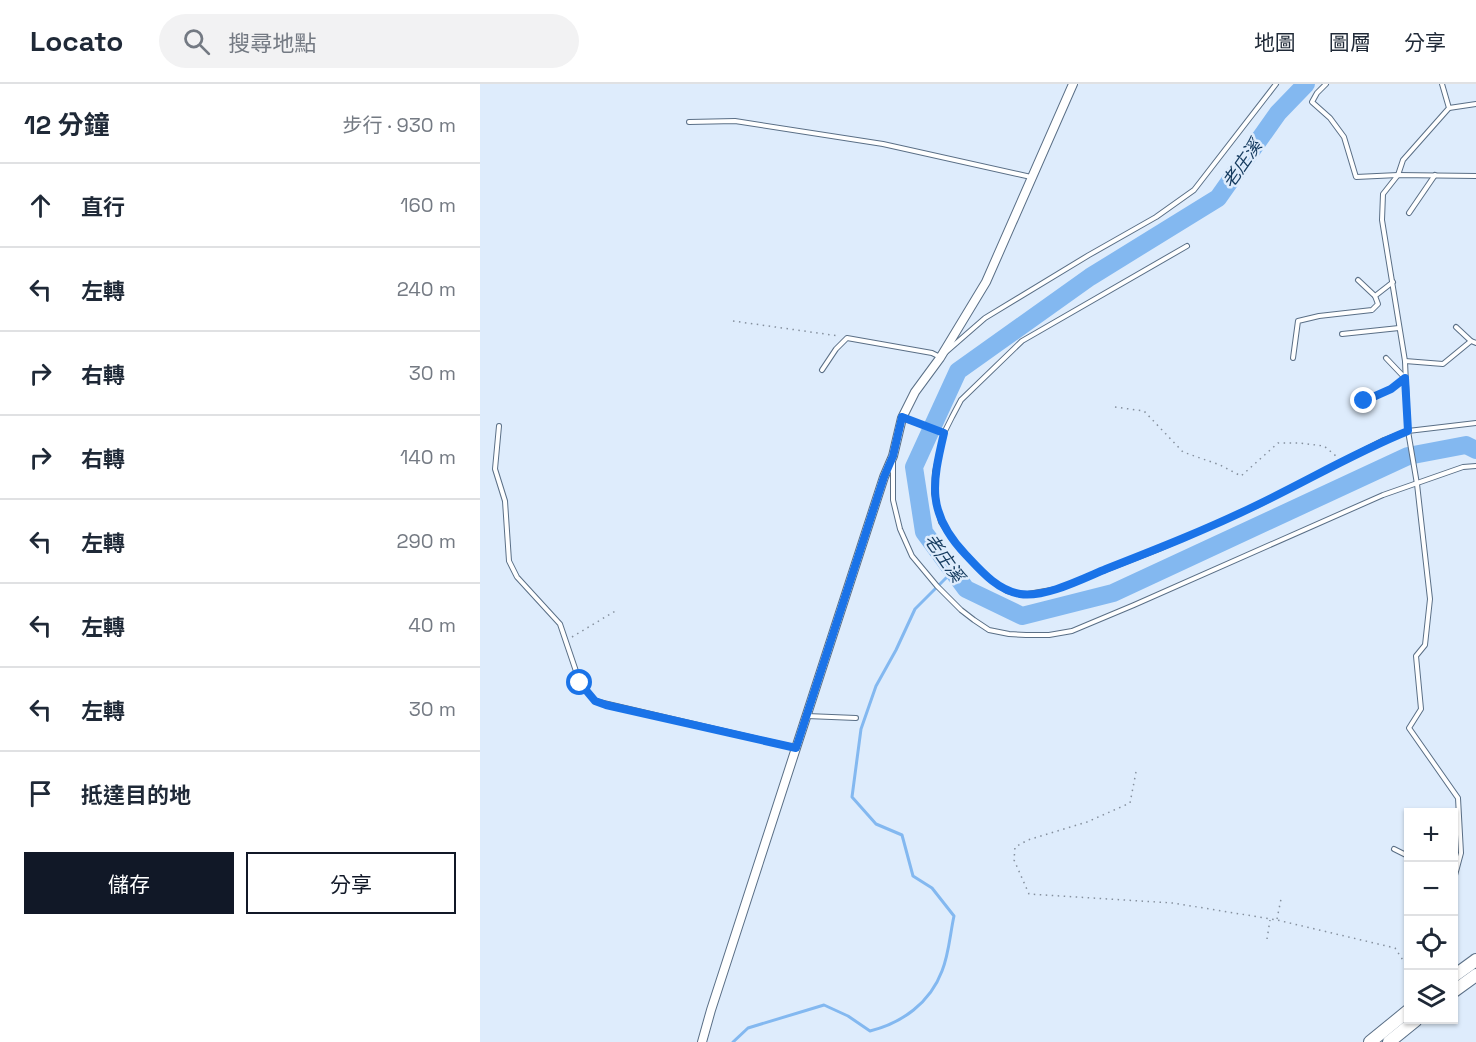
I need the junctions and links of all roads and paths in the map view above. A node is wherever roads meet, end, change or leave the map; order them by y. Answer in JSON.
{"nodes":[{"id":1,"x":1073,"y":84,"type":"edge"},
{"id":2,"x":1276,"y":84,"type":"edge"},
{"id":3,"x":1326,"y":84,"type":"edge"},
{"id":4,"x":1442,"y":84,"type":"edge"},
{"id":5,"x":1476,"y":104,"type":"edge"},
{"id":6,"x":1449,"y":108,"type":"junction"},
{"id":7,"x":689,"y":122,"type":"dead end"},
{"id":8,"x":1398,"y":174,"type":"junction"},
{"id":9,"x":1435,"y":175,"type":"junction"},
{"id":10,"x":1033,"y":177,"type":"junction"},
{"id":11,"x":1476,"y":177,"type":"edge"},
{"id":12,"x":1409,"y":213,"type":"dead end"},
{"id":13,"x":1187,"y":246,"type":"dead end"},
{"id":14,"x":1358,"y":280,"type":"dead end"},
{"id":15,"x":1393,"y":282,"type":"junction"},
{"id":16,"x":1375,"y":296,"type":"junction"},
{"id":17,"x":733,"y":321,"type":"dead end"},
{"id":18,"x":1456,"y":327,"type":"dead end"},
{"id":19,"x":1399,"y":328,"type":"junction"},
{"id":20,"x":1342,"y":334,"type":"dead end"},
{"id":21,"x":848,"y":338,"type":"junction"},
{"id":22,"x":1474,"y":342,"type":"edge"},
{"id":23,"x":940,"y":358,"type":"junction"},
{"id":24,"x":1293,"y":358,"type":"dead end"},
{"id":25,"x":1386,"y":358,"type":"dead end"},
{"id":26,"x":1405,"y":361,"type":"junction"},
{"id":27,"x":822,"y":370,"type":"dead end"},
{"id":28,"x":1405,"y":378,"type":"junction"},
{"id":29,"x":1364,"y":401,"type":"dead end"},
{"id":30,"x":1115,"y":407,"type":"dead end"},
{"id":31,"x":902,"y":417,"type":"junction"},
{"id":32,"x":1476,"y":423,"type":"edge"},
{"id":33,"x":499,"y":426,"type":"dead end"},
{"id":34,"x":1408,"y":431,"type":"junction"},
{"id":35,"x":944,"y":433,"type":"junction"},
{"id":36,"x":893,"y":456,"type":"junction"},
{"id":37,"x":1342,"y":462,"type":"junction"},
{"id":38,"x":1476,"y":466,"type":"edge"},
{"id":39,"x":1417,"y":482,"type":"junction"},
{"id":40,"x":617,"y":610,"type":"dead end"},
{"id":41,"x":566,"y":641,"type":"junction"},
{"id":42,"x":807,"y":716,"type":"junction"},
{"id":43,"x":856,"y":718,"type":"dead end"},
{"id":44,"x":796,"y":748,"type":"junction"},
{"id":45,"x":1136,"y":772,"type":"dead end"},
{"id":46,"x":1460,"y":843,"type":"joint"},
{"id":47,"x":1394,"y":849,"type":"dead end"},
{"id":48,"x":1404,"y":854,"type":"edge"},
{"id":49,"x":1458,"y":864,"type":"edge"},
{"id":50,"x":1281,"y":899,"type":"dead end"},
{"id":51,"x":1270,"y":920,"type":"junction"},
{"id":52,"x":1277,"y":920,"type":"junction"},
{"id":53,"x":1267,"y":939,"type":"dead end"},
{"id":54,"x":1476,"y":960,"type":"edge"},
{"id":55,"x":1404,"y":962,"type":"edge"},
{"id":56,"x":1458,"y":973,"type":"edge"},
{"id":57,"x":1476,"y":975,"type":"edge"},
{"id":58,"x":1458,"y":988,"type":"edge"},
{"id":59,"x":1404,"y":1014,"type":"edge"},
{"id":60,"x":1411,"y":1024,"type":"edge"},
{"id":61,"x":702,"y":1042,"type":"edge"},
{"id":62,"x":1370,"y":1042,"type":"edge"},
{"id":63,"x":1389,"y":1042,"type":"edge"}],
"edges":[{"from":1,"to":10,"type":"street"},
{"from":2,"to":23,"type":"lane"},
{"from":3,"to":8,"type":"lane"},
{"from":4,"to":6,"type":"lane"},
{"from":5,"to":6,"type":"lane"},
{"from":6,"to":8,"type":"lane"},
{"from":7,"to":10,"type":"lane"},
{"from":8,"to":9,"type":"lane"},
{"from":8,"to":15,"type":"lane"},
{"from":9,"to":11,"type":"lane"},
{"from":9,"to":12,"type":"lane"},
{"from":10,"to":23,"type":"street"},
{"from":13,"to":35,"type":"lane"},
{"from":14,"to":16,"type":"lane"},
{"from":15,"to":16,"type":"lane"},
{"from":15,"to":19,"type":"lane"},
{"from":16,"to":24,"type":"lane"},
{"from":17,"to":21,"type":"path"},
{"from":18,"to":22,"type":"lane"},
{"from":19,"to":20,"type":"lane"},
{"from":19,"to":26,"type":"lane"},
{"from":21,"to":23,"type":"lane"},
{"from":21,"to":27,"type":"lane"},
{"from":22,"to":26,"type":"lane"},
{"from":23,"to":31,"type":"street"},
{"from":25,"to":28,"type":"lane"},
{"from":26,"to":28,"type":"lane"},
{"from":28,"to":29,"type":"lane"},
{"from":28,"to":34,"type":"lane"},
{"from":30,"to":37,"type":"path"},
{"from":31,"to":35,"type":"lane"},
{"from":31,"to":36,"type":"street"},
{"from":32,"to":34,"type":"lane"},
{"from":33,"to":41,"type":"lane"},
{"from":34,"to":37,"type":"lane"},
{"from":34,"to":39,"type":"lane"},
{"from":35,"to":37,"type":"lane"},
{"from":36,"to":39,"type":"lane"},
{"from":36,"to":42,"type":"street"},
{"from":38,"to":39,"type":"lane"},
{"from":39,"to":46,"type":"lane"},
{"from":40,"to":41,"type":"path"},
{"from":41,"to":44,"type":"lane"},
{"from":42,"to":43,"type":"lane"},
{"from":42,"to":44,"type":"street"},
{"from":44,"to":61,"type":"street"},
{"from":45,"to":51,"type":"path"},
{"from":46,"to":49,"type":"lane"},
{"from":47,"to":48,"type":"lane"},
{"from":50,"to":52,"type":"path"},
{"from":51,"to":52,"type":"path"},
{"from":51,"to":53,"type":"path"},
{"from":52,"to":55,"type":"path"},
{"from":54,"to":56,"type":"main road"},
{"from":57,"to":58,"type":"main road"},
{"from":59,"to":62,"type":"main road"},
{"from":60,"to":63,"type":"main road"}]}
